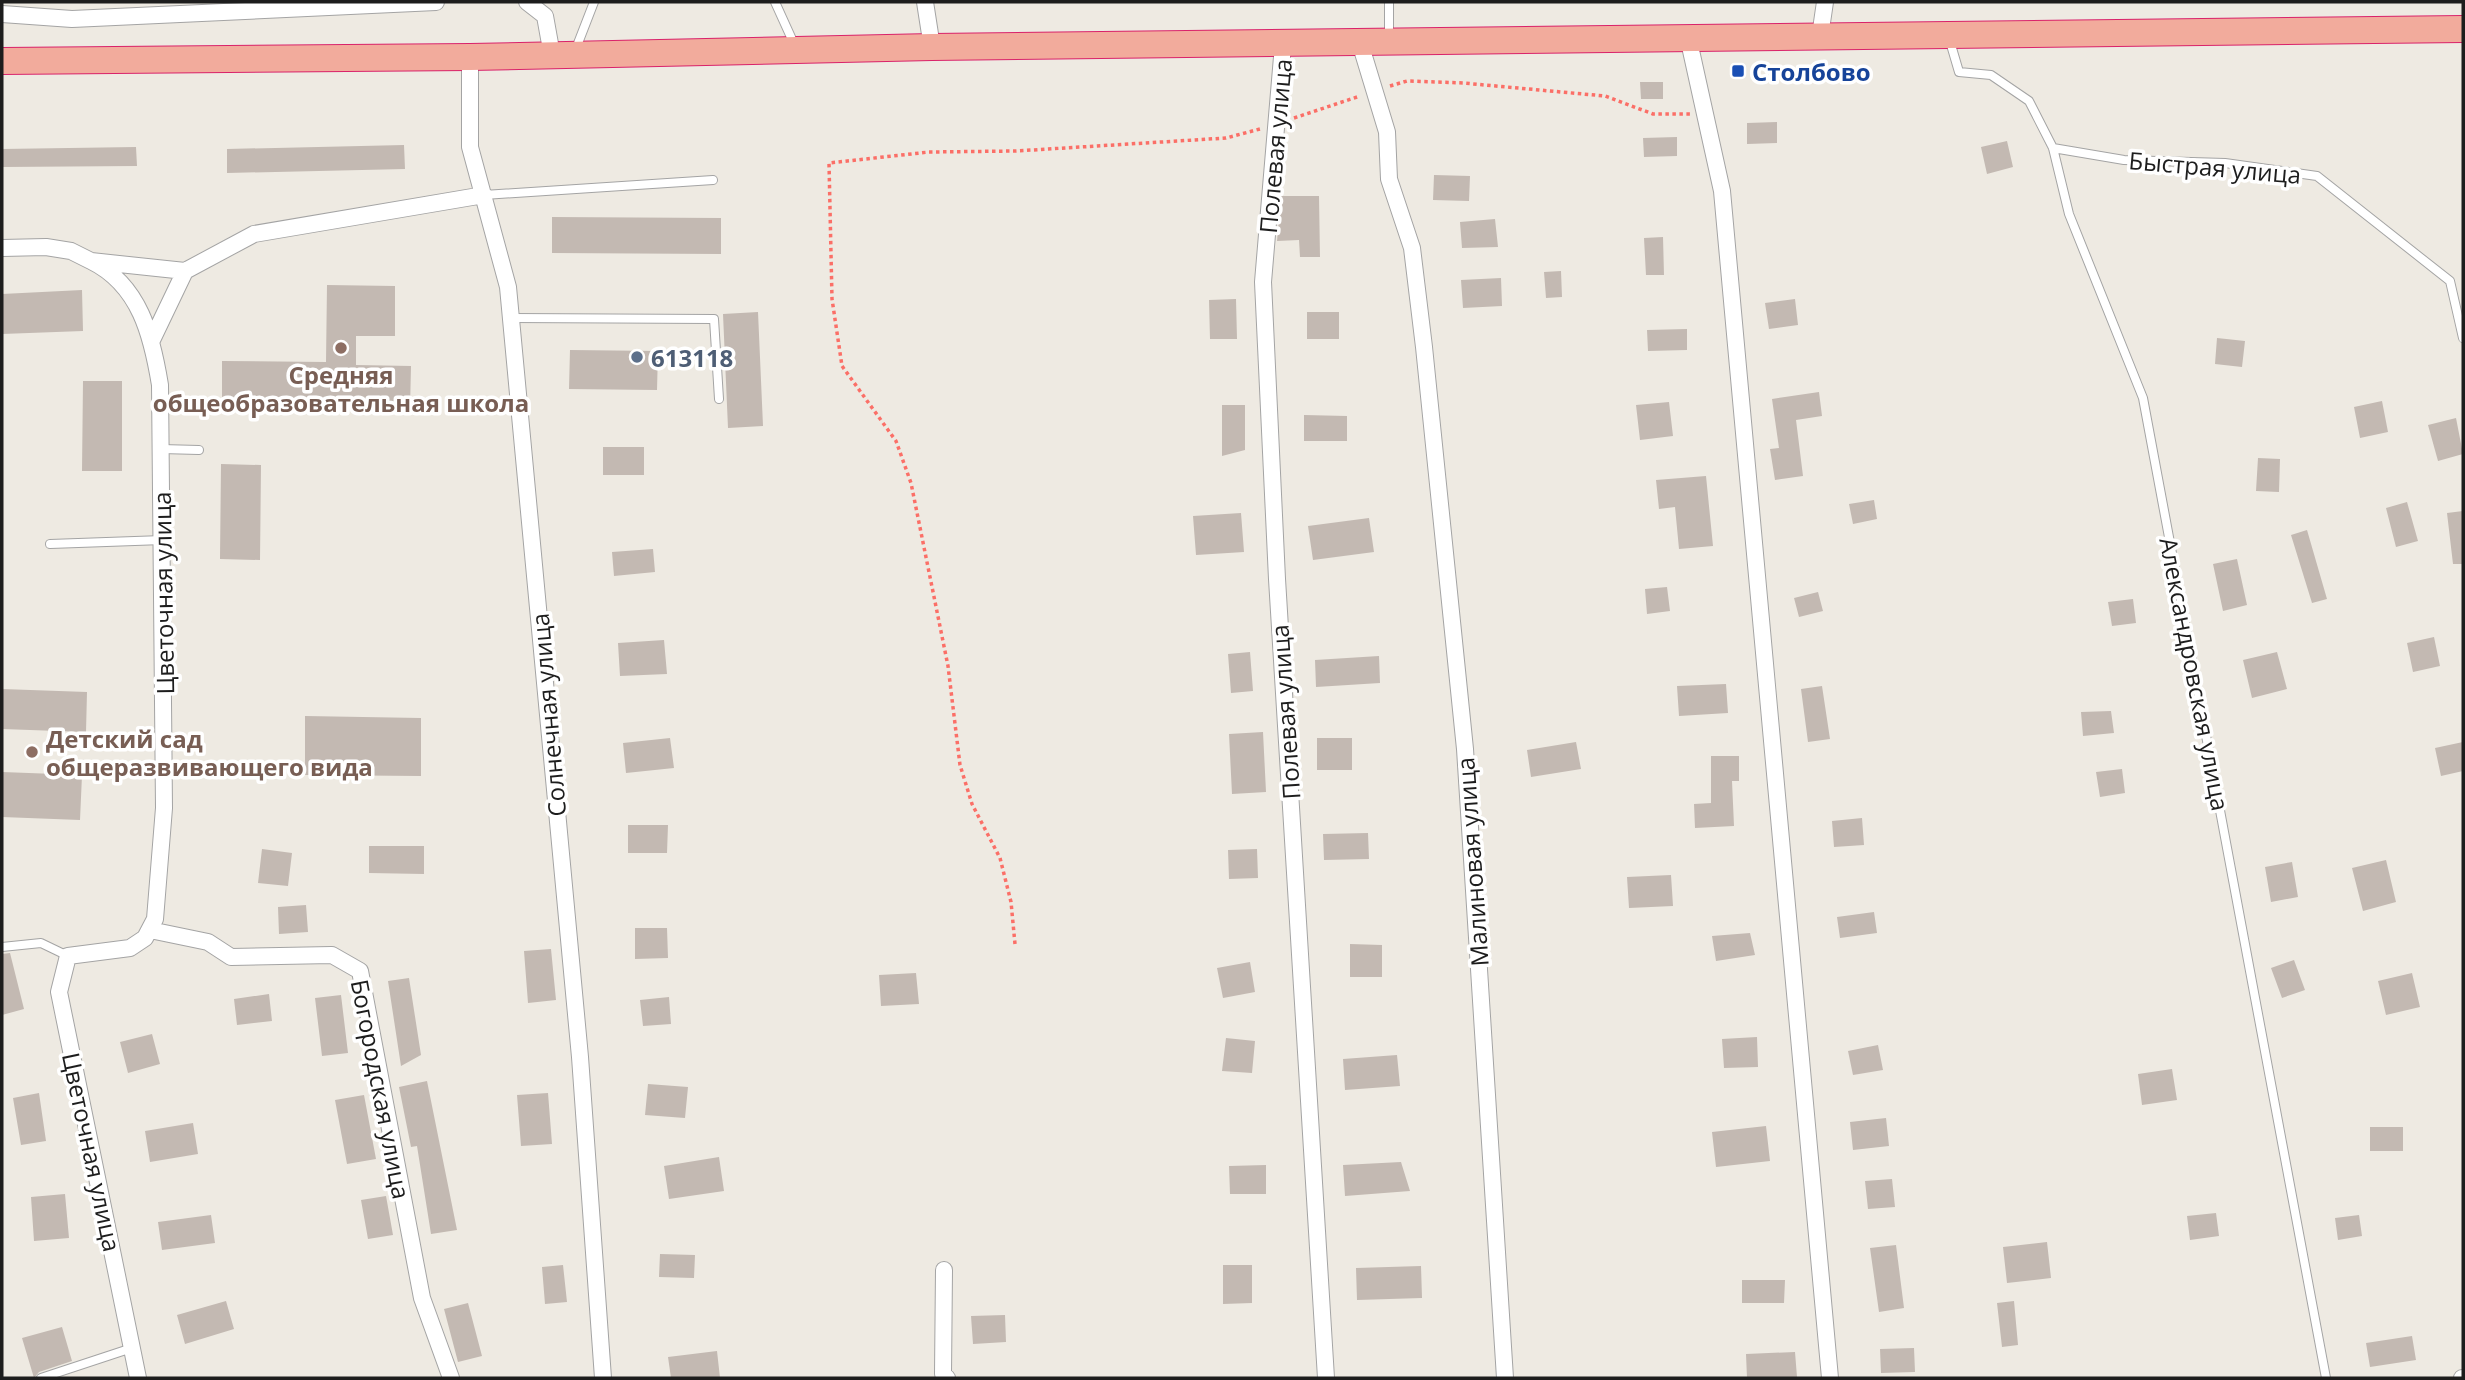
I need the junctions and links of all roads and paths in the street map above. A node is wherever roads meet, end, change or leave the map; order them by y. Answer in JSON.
{"nodes":[{"id":1,"x":436,"y":2,"type":"edge"},
{"id":2,"x":527,"y":2,"type":"edge"},
{"id":3,"x":594,"y":2,"type":"edge"},
{"id":4,"x":775,"y":2,"type":"edge"},
{"id":5,"x":925,"y":2,"type":"edge"},
{"id":6,"x":1389,"y":2,"type":"edge"},
{"id":7,"x":1825,"y":2,"type":"edge"},
{"id":8,"x":318,"y":5,"type":"edge"},
{"id":9,"x":2,"y":14,"type":"edge"},
{"id":10,"x":2463,"y":29,"type":"edge"},
{"id":11,"x":1948,"y":35,"type":"junction"},
{"id":12,"x":1820,"y":36,"type":"junction"},
{"id":13,"x":1688,"y":37,"type":"junction"},
{"id":14,"x":1360,"y":43,"type":"junction"},
{"id":15,"x":1389,"y":43,"type":"junction"},
{"id":16,"x":1283,"y":45,"type":"junction"},
{"id":17,"x":932,"y":47,"type":"junction"},
{"id":18,"x":797,"y":52,"type":"junction"},
{"id":19,"x":563,"y":55,"type":"junction"},
{"id":20,"x":470,"y":57,"type":"junction"},
{"id":21,"x":2,"y":61,"type":"edge"},
{"id":22,"x":1374,"y":91,"type":"junction"},
{"id":23,"x":1705,"y":116,"type":"junction"},
{"id":24,"x":1276,"y":124,"type":"junction"},
{"id":25,"x":2053,"y":148,"type":"junction"},
{"id":26,"x":713,"y":180,"type":"dead end"},
{"id":27,"x":484,"y":195,"type":"junction"},
{"id":28,"x":2,"y":248,"type":"edge"},
{"id":29,"x":91,"y":261,"type":"junction"},
{"id":30,"x":185,"y":271,"type":"junction"},
{"id":31,"x":511,"y":318,"type":"junction"},
{"id":32,"x":2463,"y":338,"type":"edge"},
{"id":33,"x":151,"y":342,"type":"junction"},
{"id":34,"x":719,"y":399,"type":"dead end"},
{"id":35,"x":161,"y":449,"type":"junction"},
{"id":36,"x":199,"y":450,"type":"dead end"},
{"id":37,"x":163,"y":540,"type":"junction"},
{"id":38,"x":50,"y":544,"type":"dead end"},
{"id":39,"x":150,"y":930,"type":"junction"},
{"id":40,"x":1016,"y":944,"type":"dead end"},
{"id":41,"x":2,"y":947,"type":"edge"},
{"id":42,"x":68,"y":956,"type":"junction"},
{"id":43,"x":944,"y":1270,"type":"dead end"},
{"id":44,"x":132,"y":1348,"type":"junction"},
{"id":45,"x":41,"y":1378,"type":"edge"},
{"id":46,"x":138,"y":1378,"type":"edge"},
{"id":47,"x":451,"y":1378,"type":"edge"},
{"id":48,"x":603,"y":1378,"type":"edge"},
{"id":49,"x":947,"y":1378,"type":"edge"},
{"id":50,"x":1326,"y":1378,"type":"edge"},
{"id":51,"x":1505,"y":1378,"type":"edge"},
{"id":52,"x":1830,"y":1378,"type":"edge"},
{"id":53,"x":2326,"y":1378,"type":"edge"}],
"edges":[{"from":1,"to":8,"type":"street"},
{"from":2,"to":19,"type":"street"},
{"from":3,"to":19,"type":"lane"},
{"from":4,"to":18,"type":"lane"},
{"from":5,"to":17,"type":"street"},
{"from":6,"to":15,"type":"lane"},
{"from":7,"to":12,"type":"street"},
{"from":8,"to":9,"type":"street"},
{"from":10,"to":11,"type":"highway"},
{"from":11,"to":12,"type":"highway"},
{"from":11,"to":25,"type":"lane","name":"Александровская улица"},
{"from":12,"to":13,"type":"highway"},
{"from":13,"to":15,"type":"highway"},
{"from":13,"to":23,"type":"street"},
{"from":14,"to":15,"type":"highway"},
{"from":14,"to":16,"type":"highway"},
{"from":14,"to":22,"type":"street","name":"Малиновая улица"},
{"from":16,"to":17,"type":"highway"},
{"from":16,"to":24,"type":"street","name":"Полевая улица"},
{"from":17,"to":18,"type":"highway"},
{"from":18,"to":19,"type":"highway"},
{"from":19,"to":20,"type":"highway"},
{"from":20,"to":21,"type":"highway"},
{"from":20,"to":27,"type":"street","name":"Солнечная улица"},
{"from":22,"to":23,"type":"path"},
{"from":22,"to":24,"type":"path"},
{"from":22,"to":51,"type":"street","name":"Малиновая улица"},
{"from":23,"to":52,"type":"street"},
{"from":24,"to":40,"type":"path"},
{"from":24,"to":50,"type":"street","name":"Полевая улица"},
{"from":25,"to":32,"type":"lane","name":"Быстрая улица"},
{"from":25,"to":53,"type":"lane","name":"Александровская улица"},
{"from":26,"to":27,"type":"lane"},
{"from":27,"to":30,"type":"street"},
{"from":27,"to":31,"type":"street","name":"Солнечная улица"},
{"from":28,"to":29,"type":"street"},
{"from":29,"to":30,"type":"street"},
{"from":29,"to":33,"type":"street","name":"Цветочная улица"},
{"from":30,"to":33,"type":"street"},
{"from":31,"to":34,"type":"lane"},
{"from":31,"to":48,"type":"street","name":"Солнечная улица"},
{"from":33,"to":35,"type":"street","name":"Цветочная улица"},
{"from":35,"to":36,"type":"lane"},
{"from":35,"to":37,"type":"street","name":"Цветочная улица"},
{"from":37,"to":38,"type":"lane"},
{"from":37,"to":39,"type":"street","name":"Цветочная улица"},
{"from":39,"to":42,"type":"street"},
{"from":39,"to":47,"type":"street","name":"Богородская улица"},
{"from":41,"to":42,"type":"lane"},
{"from":42,"to":44,"type":"street","name":"Цветочная улица"},
{"from":43,"to":49,"type":"street"},
{"from":44,"to":45,"type":"lane"},
{"from":44,"to":46,"type":"street","name":"Цветочная улица"}]}
